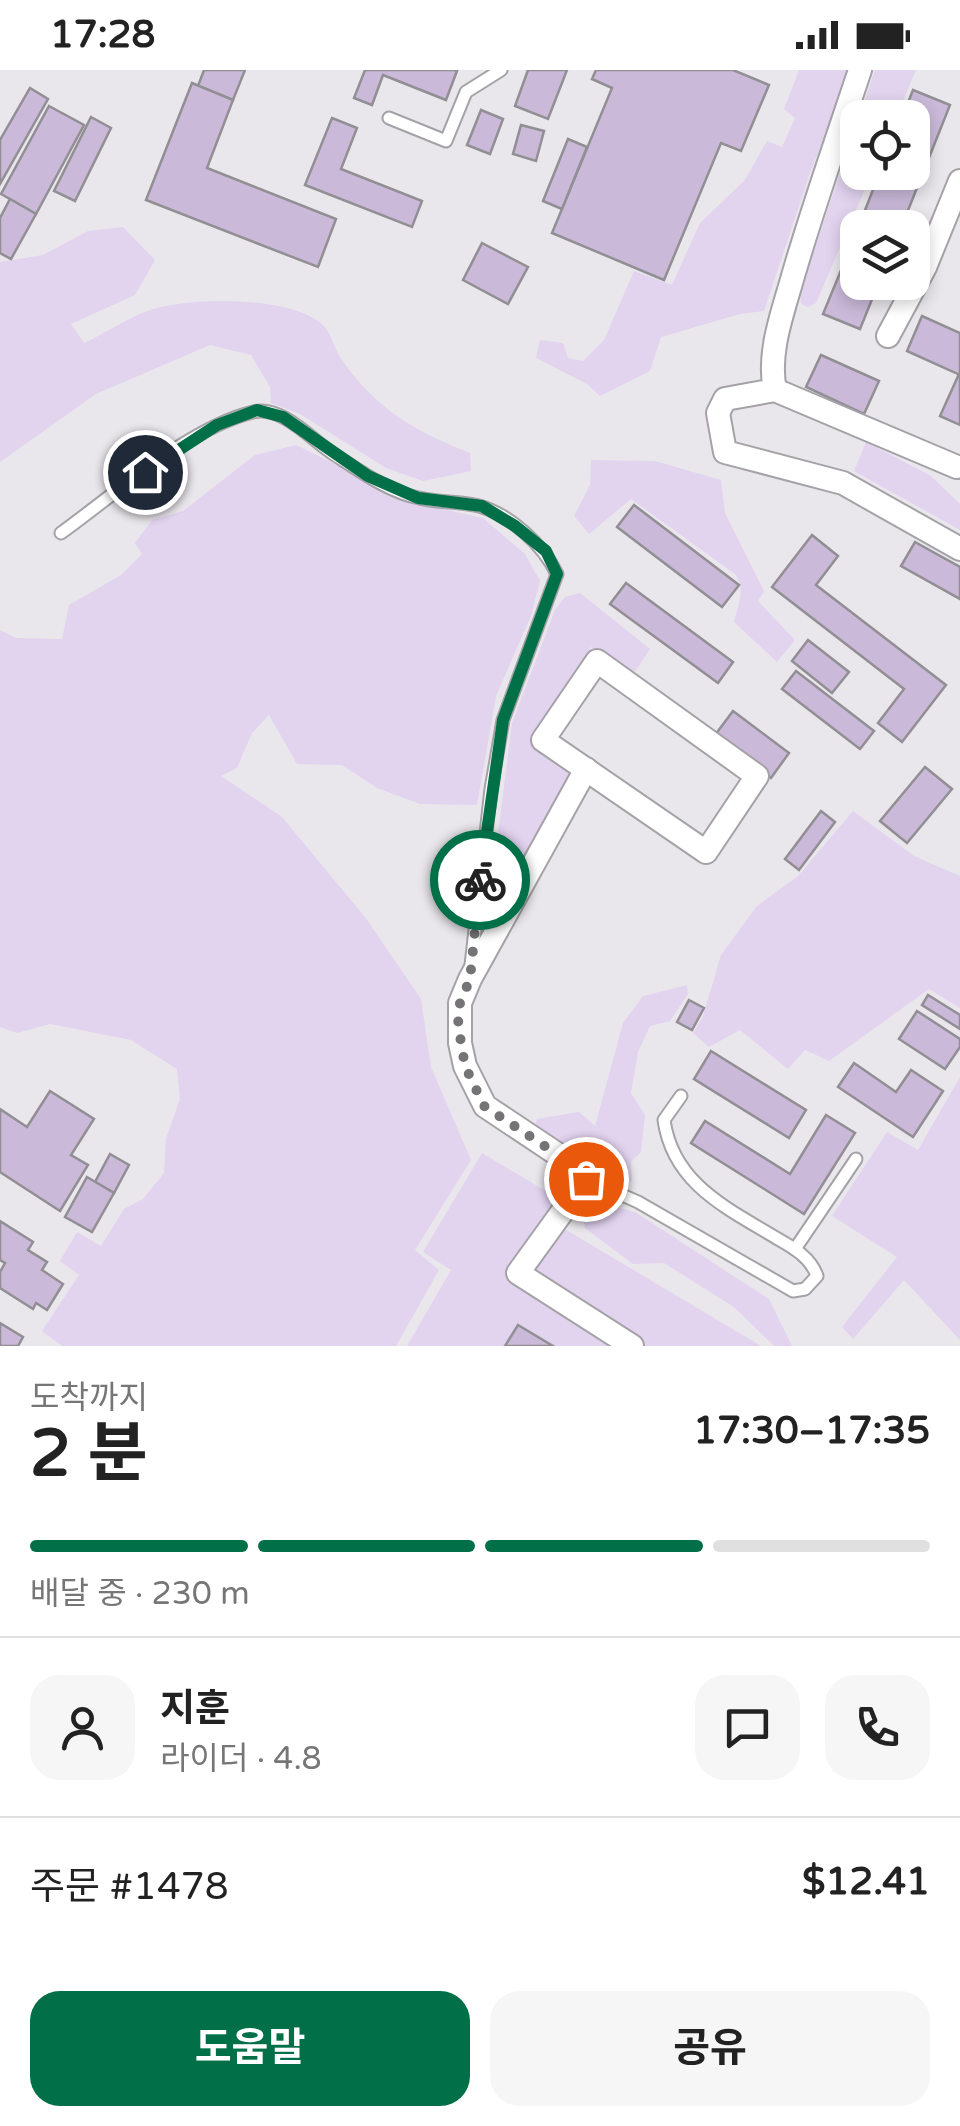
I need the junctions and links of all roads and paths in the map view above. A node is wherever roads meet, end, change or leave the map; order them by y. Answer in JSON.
{"nodes":[{"id":1,"x":500,"y":70,"type":"edge"},
{"id":2,"x":860,"y":70,"type":"edge"},
{"id":3,"x":389,"y":118,"type":"dead end"},
{"id":4,"x":960,"y":181,"type":"edge"},
{"id":5,"x":888,"y":336,"type":"dead end"},
{"id":6,"x":775,"y":390,"type":"junction"},
{"id":7,"x":956,"y":468,"type":"dead end"},
{"id":8,"x":60,"y":532,"type":"dead end"},
{"id":9,"x":960,"y":549,"type":"edge"},
{"id":10,"x":586,"y":769,"type":"junction"},
{"id":11,"x":470,"y":979,"type":"junction"},
{"id":12,"x":680,"y":1096,"type":"dead end"},
{"id":13,"x":856,"y":1159,"type":"dead end"},
{"id":14,"x":586,"y":1179,"type":"junction"},
{"id":15,"x":794,"y":1249,"type":"junction"},
{"id":16,"x":632,"y":1346,"type":"edge"}],
"edges":[{"from":1,"to":3,"type":"lane"},
{"from":2,"to":6,"type":"street"},
{"from":4,"to":5,"type":"street"},
{"from":6,"to":7,"type":"street"},
{"from":6,"to":9,"type":"street"},
{"from":8,"to":11,"type":"lane"},
{"from":10,"to":10,"type":"street"},
{"from":10,"to":11,"type":"street"},
{"from":11,"to":14,"type":"street"},
{"from":12,"to":15,"type":"lane"},
{"from":13,"to":15,"type":"lane"},
{"from":14,"to":15,"type":"lane"},
{"from":14,"to":16,"type":"street"}]}
